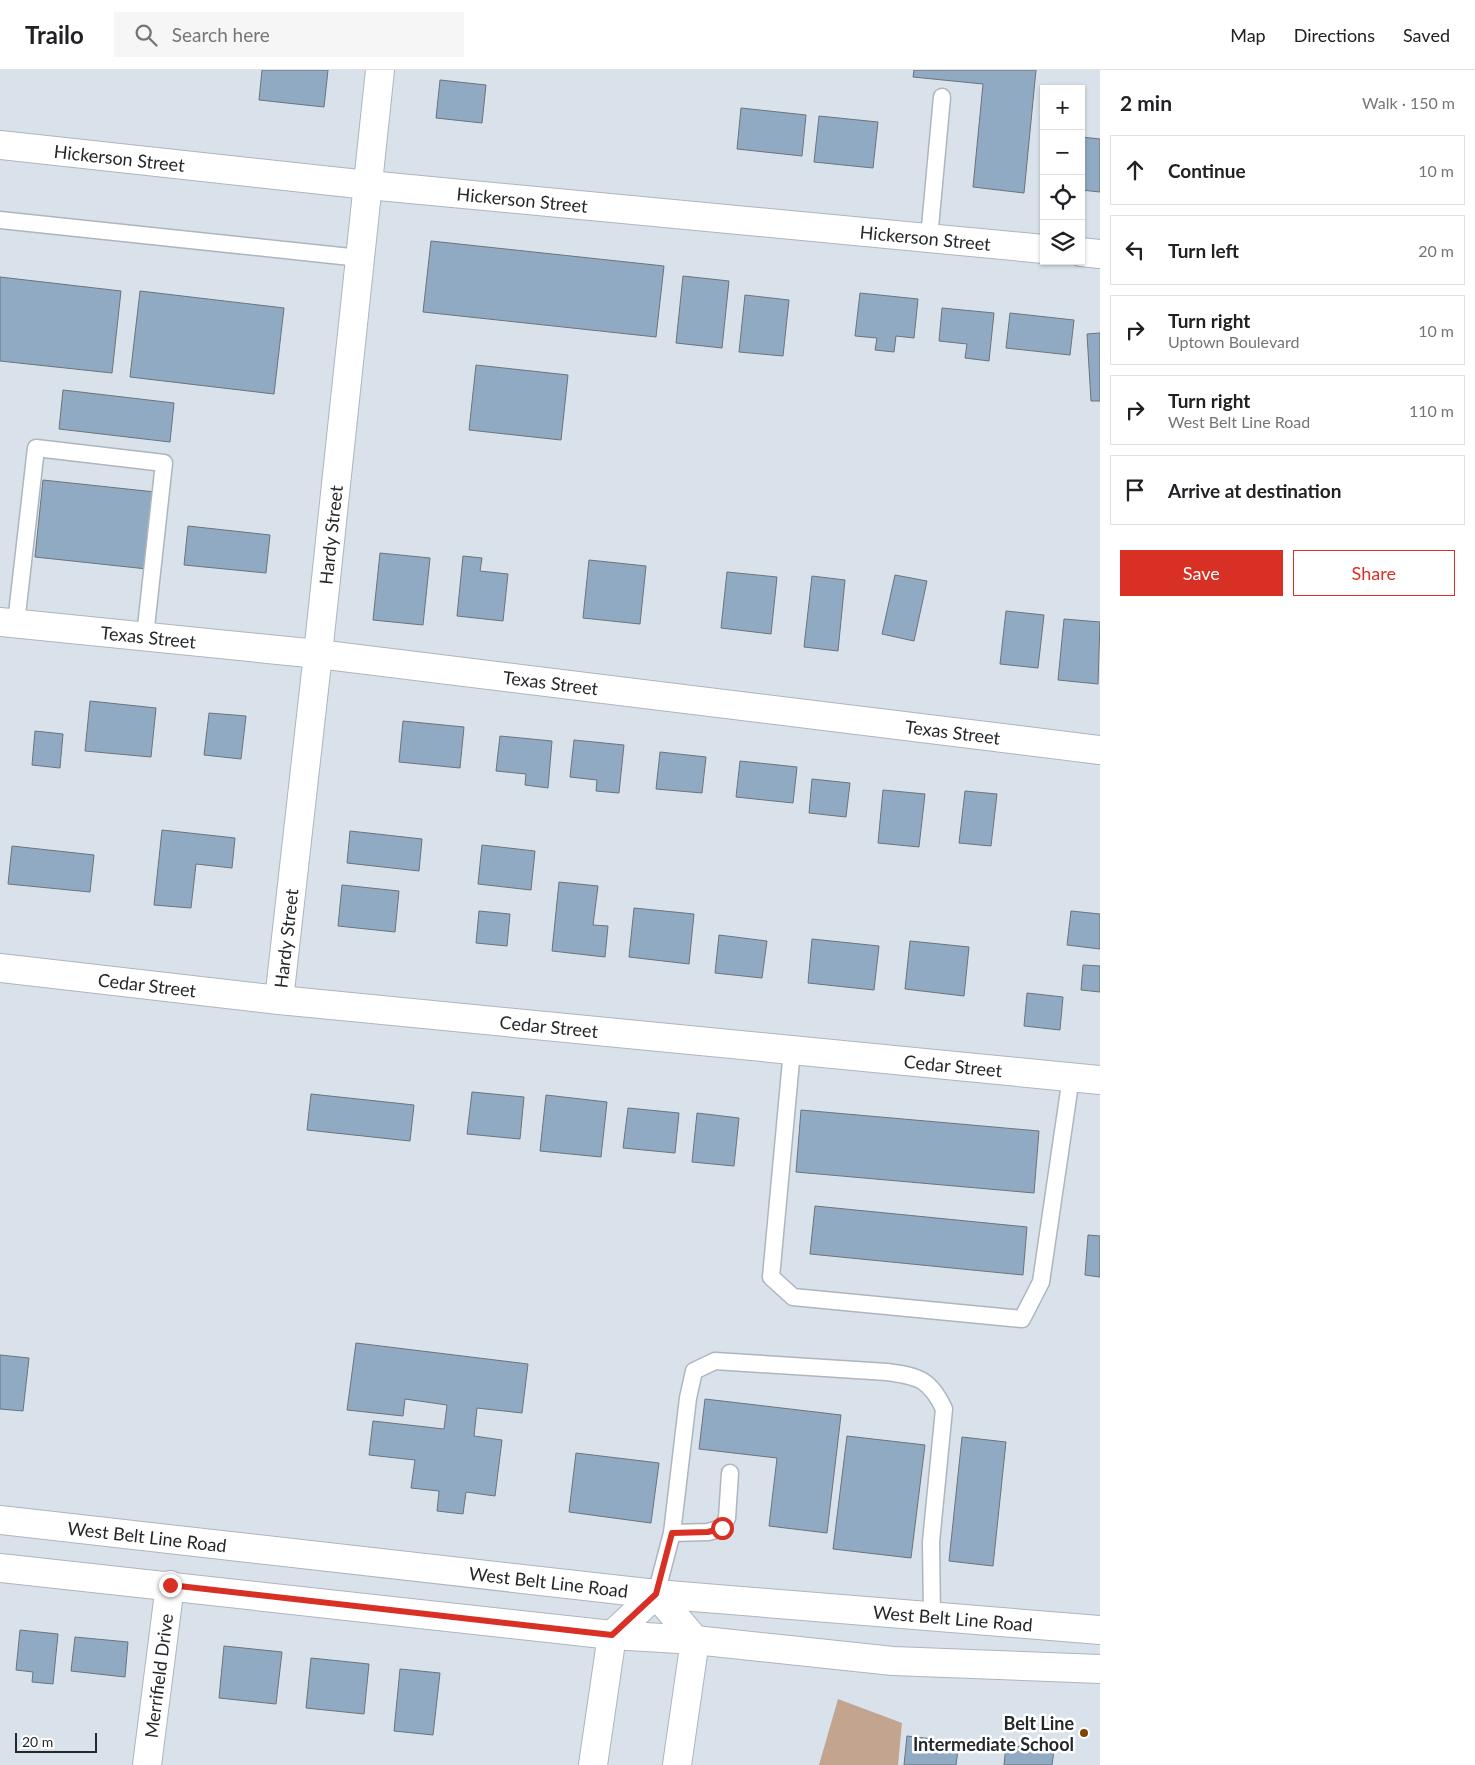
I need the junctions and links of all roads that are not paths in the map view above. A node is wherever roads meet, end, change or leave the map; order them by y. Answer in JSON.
{"nodes":[{"id":1,"x":380,"y":70,"type":"edge"},
{"id":2,"x":942,"y":97,"type":"dead end"},
{"id":3,"x":0,"y":145,"type":"edge"},
{"id":4,"x":368,"y":185,"type":"junction"},
{"id":5,"x":0,"y":220,"type":"edge"},
{"id":6,"x":929,"y":238,"type":"junction"},
{"id":7,"x":1040,"y":249,"type":"edge"},
{"id":8,"x":1085,"y":252,"type":"edge"},
{"id":9,"x":1100,"y":254,"type":"edge"},
{"id":10,"x":360,"y":258,"type":"junction"},
{"id":11,"x":8,"y":622,"type":"edge"},
{"id":12,"x":145,"y":636,"type":"junction"},
{"id":13,"x":318,"y":654,"type":"junction"},
{"id":14,"x":1100,"y":750,"type":"edge"},
{"id":15,"x":0,"y":968,"type":"edge"},
{"id":16,"x":279,"y":1000,"type":"junction"},
{"id":17,"x":792,"y":1050,"type":"junction"},
{"id":18,"x":1071,"y":1077,"type":"junction"},
{"id":19,"x":1100,"y":1080,"type":"edge"},
{"id":20,"x":730,"y":1473,"type":"dead end"},
{"id":21,"x":0,"y":1520,"type":"edge"},
{"id":22,"x":672,"y":1533,"type":"junction"},
{"id":23,"x":0,"y":1568,"type":"edge"},
{"id":24,"x":170,"y":1585,"type":"junction"},
{"id":25,"x":656,"y":1594,"type":"junction"},
{"id":26,"x":932,"y":1616,"type":"junction"},
{"id":27,"x":1100,"y":1630,"type":"edge"},
{"id":28,"x":612,"y":1635,"type":"junction"},
{"id":29,"x":695,"y":1640,"type":"junction"},
{"id":30,"x":1100,"y":1669,"type":"edge"},
{"id":31,"x":147,"y":1765,"type":"edge"},
{"id":32,"x":593,"y":1765,"type":"edge"},
{"id":33,"x":677,"y":1765,"type":"edge"}],
"edges":[{"from":1,"to":4,"type":"street","name":"Hardy Street"},
{"from":2,"to":6,"type":"lane"},
{"from":3,"to":4,"type":"street","name":"Hickerson Street"},
{"from":4,"to":6,"type":"street","name":"Hickerson Street"},
{"from":4,"to":10,"type":"street","name":"Hardy Street"},
{"from":5,"to":10,"type":"lane"},
{"from":6,"to":7,"type":"street","name":"Hickerson Street"},
{"from":8,"to":9,"type":"street"},
{"from":10,"to":13,"type":"street","name":"Hardy Street"},
{"from":11,"to":12,"type":"street","name":"Texas Street"},
{"from":11,"to":12,"type":"lane"},
{"from":12,"to":13,"type":"street","name":"Texas Street"},
{"from":13,"to":14,"type":"street","name":"Texas Street"},
{"from":13,"to":16,"type":"street","name":"Hardy Street"},
{"from":15,"to":16,"type":"street","name":"Cedar Street"},
{"from":16,"to":17,"type":"street","name":"Cedar Street"},
{"from":17,"to":18,"type":"street","name":"Cedar Street"},
{"from":17,"to":18,"type":"lane"},
{"from":18,"to":19,"type":"street","name":"Cedar Street"},
{"from":20,"to":22,"type":"lane"},
{"from":21,"to":25,"type":"street","name":"West Belt Line Road"},
{"from":22,"to":25,"type":"lane"},
{"from":22,"to":26,"type":"lane"},
{"from":23,"to":24,"type":"street"},
{"from":24,"to":28,"type":"street"},
{"from":24,"to":31,"type":"street","name":"Merrifield Drive"},
{"from":25,"to":26,"type":"street","name":"West Belt Line Road"},
{"from":25,"to":28,"type":"street"},
{"from":25,"to":29,"type":"street"},
{"from":26,"to":27,"type":"street","name":"West Belt Line Road"},
{"from":28,"to":29,"type":"street"},
{"from":28,"to":32,"type":"street"},
{"from":29,"to":30,"type":"street"},
{"from":29,"to":33,"type":"street"}]}
